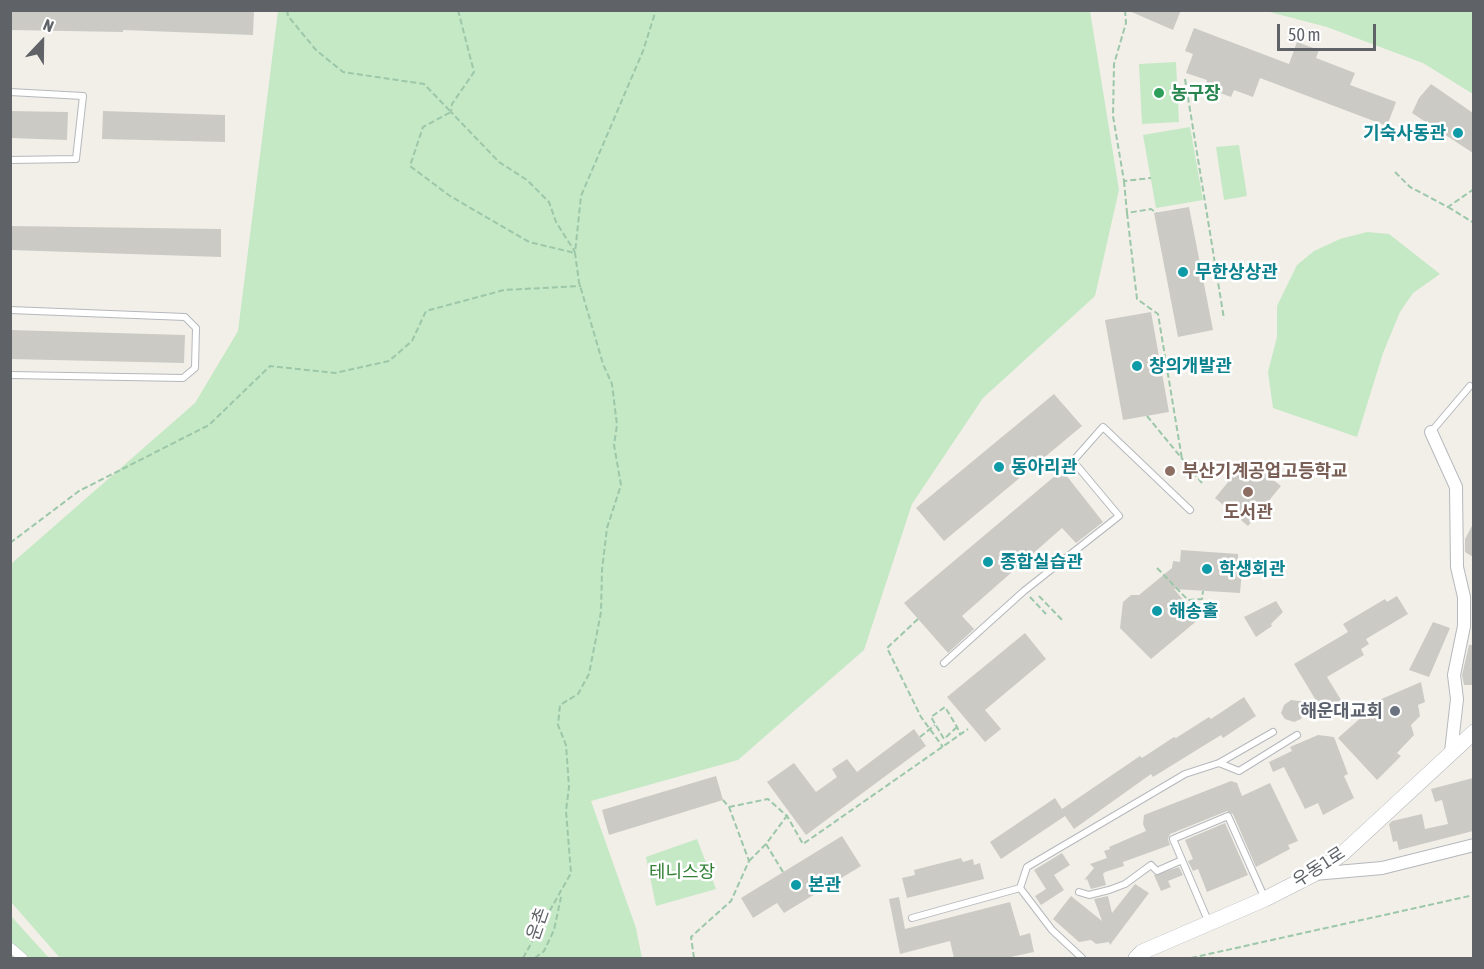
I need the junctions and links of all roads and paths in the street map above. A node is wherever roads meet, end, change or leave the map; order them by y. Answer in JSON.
{"nodes":[{"id":1,"x":287,"y":10,"type":"edge"},
{"id":2,"x":458,"y":10,"type":"edge"},
{"id":3,"x":656,"y":10,"type":"edge"},
{"id":4,"x":1125,"y":10,"type":"edge"},
{"id":5,"x":1185,"y":79,"type":"dead end"},
{"id":6,"x":10,"y":92,"type":"edge"},
{"id":7,"x":451,"y":111,"type":"junction"},
{"id":8,"x":10,"y":160,"type":"edge"},
{"id":9,"x":1395,"y":172,"type":"dead end"},
{"id":10,"x":1151,"y":178,"type":"dead end"},
{"id":11,"x":1124,"y":181,"type":"junction"},
{"id":12,"x":1473,"y":189,"type":"edge"},
{"id":13,"x":1448,"y":207,"type":"junction"},
{"id":14,"x":1127,"y":213,"type":"junction"},
{"id":15,"x":1157,"y":213,"type":"dead end"},
{"id":16,"x":1473,"y":224,"type":"edge"},
{"id":17,"x":575,"y":253,"type":"junction"},
{"id":18,"x":581,"y":286,"type":"junction"},
{"id":19,"x":10,"y":310,"type":"edge"},
{"id":20,"x":1224,"y":319,"type":"dead end"},
{"id":21,"x":10,"y":375,"type":"edge"},
{"id":22,"x":1470,"y":386,"type":"dead end"},
{"id":23,"x":1147,"y":416,"type":"dead end"},
{"id":24,"x":1431,"y":432,"type":"joint"},
{"id":25,"x":1182,"y":459,"type":"junction"},
{"id":26,"x":1202,"y":483,"type":"dead end"},
{"id":27,"x":1190,"y":510,"type":"dead end"},
{"id":28,"x":10,"y":543,"type":"edge"},
{"id":29,"x":1157,"y":568,"type":"dead end"},
{"id":30,"x":1203,"y":591,"type":"dead end"},
{"id":31,"x":1040,"y":596,"type":"dead end"},
{"id":32,"x":1034,"y":601,"type":"dead end"},
{"id":33,"x":1046,"y":614,"type":"dead end"},
{"id":34,"x":918,"y":619,"type":"dead end"},
{"id":35,"x":1063,"y":621,"type":"dead end"},
{"id":36,"x":944,"y":663,"type":"dead end"},
{"id":37,"x":935,"y":725,"type":"junction"},
{"id":38,"x":957,"y":727,"type":"junction"},
{"id":39,"x":968,"y":729,"type":"dead end"},
{"id":40,"x":1273,"y":732,"type":"dead end"},
{"id":41,"x":1473,"y":732,"type":"edge"},
{"id":42,"x":960,"y":734,"type":"junction"},
{"id":43,"x":1297,"y":735,"type":"dead end"},
{"id":44,"x":920,"y":737,"type":"dead end"},
{"id":45,"x":943,"y":747,"type":"junction"},
{"id":46,"x":1451,"y":752,"type":"junction"},
{"id":47,"x":1219,"y":763,"type":"junction"},
{"id":48,"x":723,"y":800,"type":"dead end"},
{"id":49,"x":729,"y":807,"type":"junction"},
{"id":50,"x":789,"y":813,"type":"dead end"},
{"id":51,"x":787,"y":816,"type":"junction"},
{"id":52,"x":765,"y":844,"type":"junction"},
{"id":53,"x":1473,"y":845,"type":"edge"},
{"id":54,"x":1182,"y":860,"type":"junction"},
{"id":55,"x":749,"y":861,"type":"junction"},
{"id":56,"x":783,"y":872,"type":"dead end"},
{"id":57,"x":1314,"y":874,"type":"junction"},
{"id":58,"x":1020,"y":888,"type":"junction"},
{"id":59,"x":1078,"y":891,"type":"dead end"},
{"id":60,"x":561,"y":895,"type":"junction"},
{"id":61,"x":1473,"y":895,"type":"edge"},
{"id":62,"x":1265,"y":899,"type":"junction"},
{"id":63,"x":912,"y":918,"type":"dead end"},
{"id":64,"x":1209,"y":925,"type":"junction"},
{"id":65,"x":10,"y":947,"type":"edge"},
{"id":66,"x":23,"y":958,"type":"edge"},
{"id":67,"x":524,"y":958,"type":"edge"},
{"id":68,"x":535,"y":958,"type":"edge"},
{"id":69,"x":694,"y":958,"type":"edge"},
{"id":70,"x":1082,"y":958,"type":"edge"},
{"id":71,"x":1136,"y":958,"type":"edge"},
{"id":72,"x":1191,"y":958,"type":"edge"}],
"edges":[{"from":1,"to":7,"type":"path"},
{"from":2,"to":7,"type":"path"},
{"from":3,"to":17,"type":"path"},
{"from":4,"to":11,"type":"path"},
{"from":5,"to":20,"type":"path"},
{"from":6,"to":8,"type":"lane"},
{"from":7,"to":17,"type":"path"},
{"from":7,"to":17,"type":"path"},
{"from":9,"to":13,"type":"path"},
{"from":10,"to":11,"type":"path"},
{"from":11,"to":14,"type":"path"},
{"from":12,"to":13,"type":"path"},
{"from":13,"to":16,"type":"path"},
{"from":14,"to":15,"type":"path"},
{"from":14,"to":25,"type":"path"},
{"from":17,"to":18,"type":"path"},
{"from":18,"to":28,"type":"path"},
{"from":18,"to":60,"type":"path"},
{"from":19,"to":21,"type":"lane"},
{"from":22,"to":24,"type":"lane"},
{"from":23,"to":25,"type":"path"},
{"from":24,"to":46,"type":"street"},
{"from":25,"to":26,"type":"path"},
{"from":27,"to":36,"type":"lane"},
{"from":29,"to":30,"type":"path"},
{"from":31,"to":35,"type":"path"},
{"from":32,"to":33,"type":"path"},
{"from":34,"to":45,"type":"path"},
{"from":37,"to":38,"type":"path"},
{"from":37,"to":38,"type":"path"},
{"from":37,"to":44,"type":"path","bridge":true},
{"from":38,"to":42,"type":"path"},
{"from":39,"to":42,"type":"path"},
{"from":40,"to":47,"type":"lane"},
{"from":41,"to":46,"type":"street","name":"우동1로"},
{"from":42,"to":45,"type":"path"},
{"from":43,"to":47,"type":"lane"},
{"from":45,"to":51,"type":"path"},
{"from":46,"to":57,"type":"street","name":"우동1로"},
{"from":47,"to":58,"type":"lane"},
{"from":48,"to":49,"type":"path"},
{"from":49,"to":51,"type":"path"},
{"from":49,"to":55,"type":"path"},
{"from":50,"to":51,"type":"path"},
{"from":51,"to":52,"type":"path"},
{"from":52,"to":55,"type":"path"},
{"from":52,"to":56,"type":"path"},
{"from":53,"to":57,"type":"street"},
{"from":54,"to":59,"type":"lane"},
{"from":54,"to":62,"type":"lane"},
{"from":54,"to":64,"type":"lane"},
{"from":55,"to":69,"type":"path"},
{"from":57,"to":62,"type":"street","name":"우동1로"},
{"from":58,"to":63,"type":"lane"},
{"from":58,"to":70,"type":"lane"},
{"from":60,"to":67,"type":"path"},
{"from":60,"to":68,"type":"path","name":"운촌"},
{"from":61,"to":72,"type":"path"},
{"from":62,"to":64,"type":"street","name":"우동1로"},
{"from":64,"to":71,"type":"street","name":"우동1로"},
{"from":65,"to":66,"type":"street"}]}
